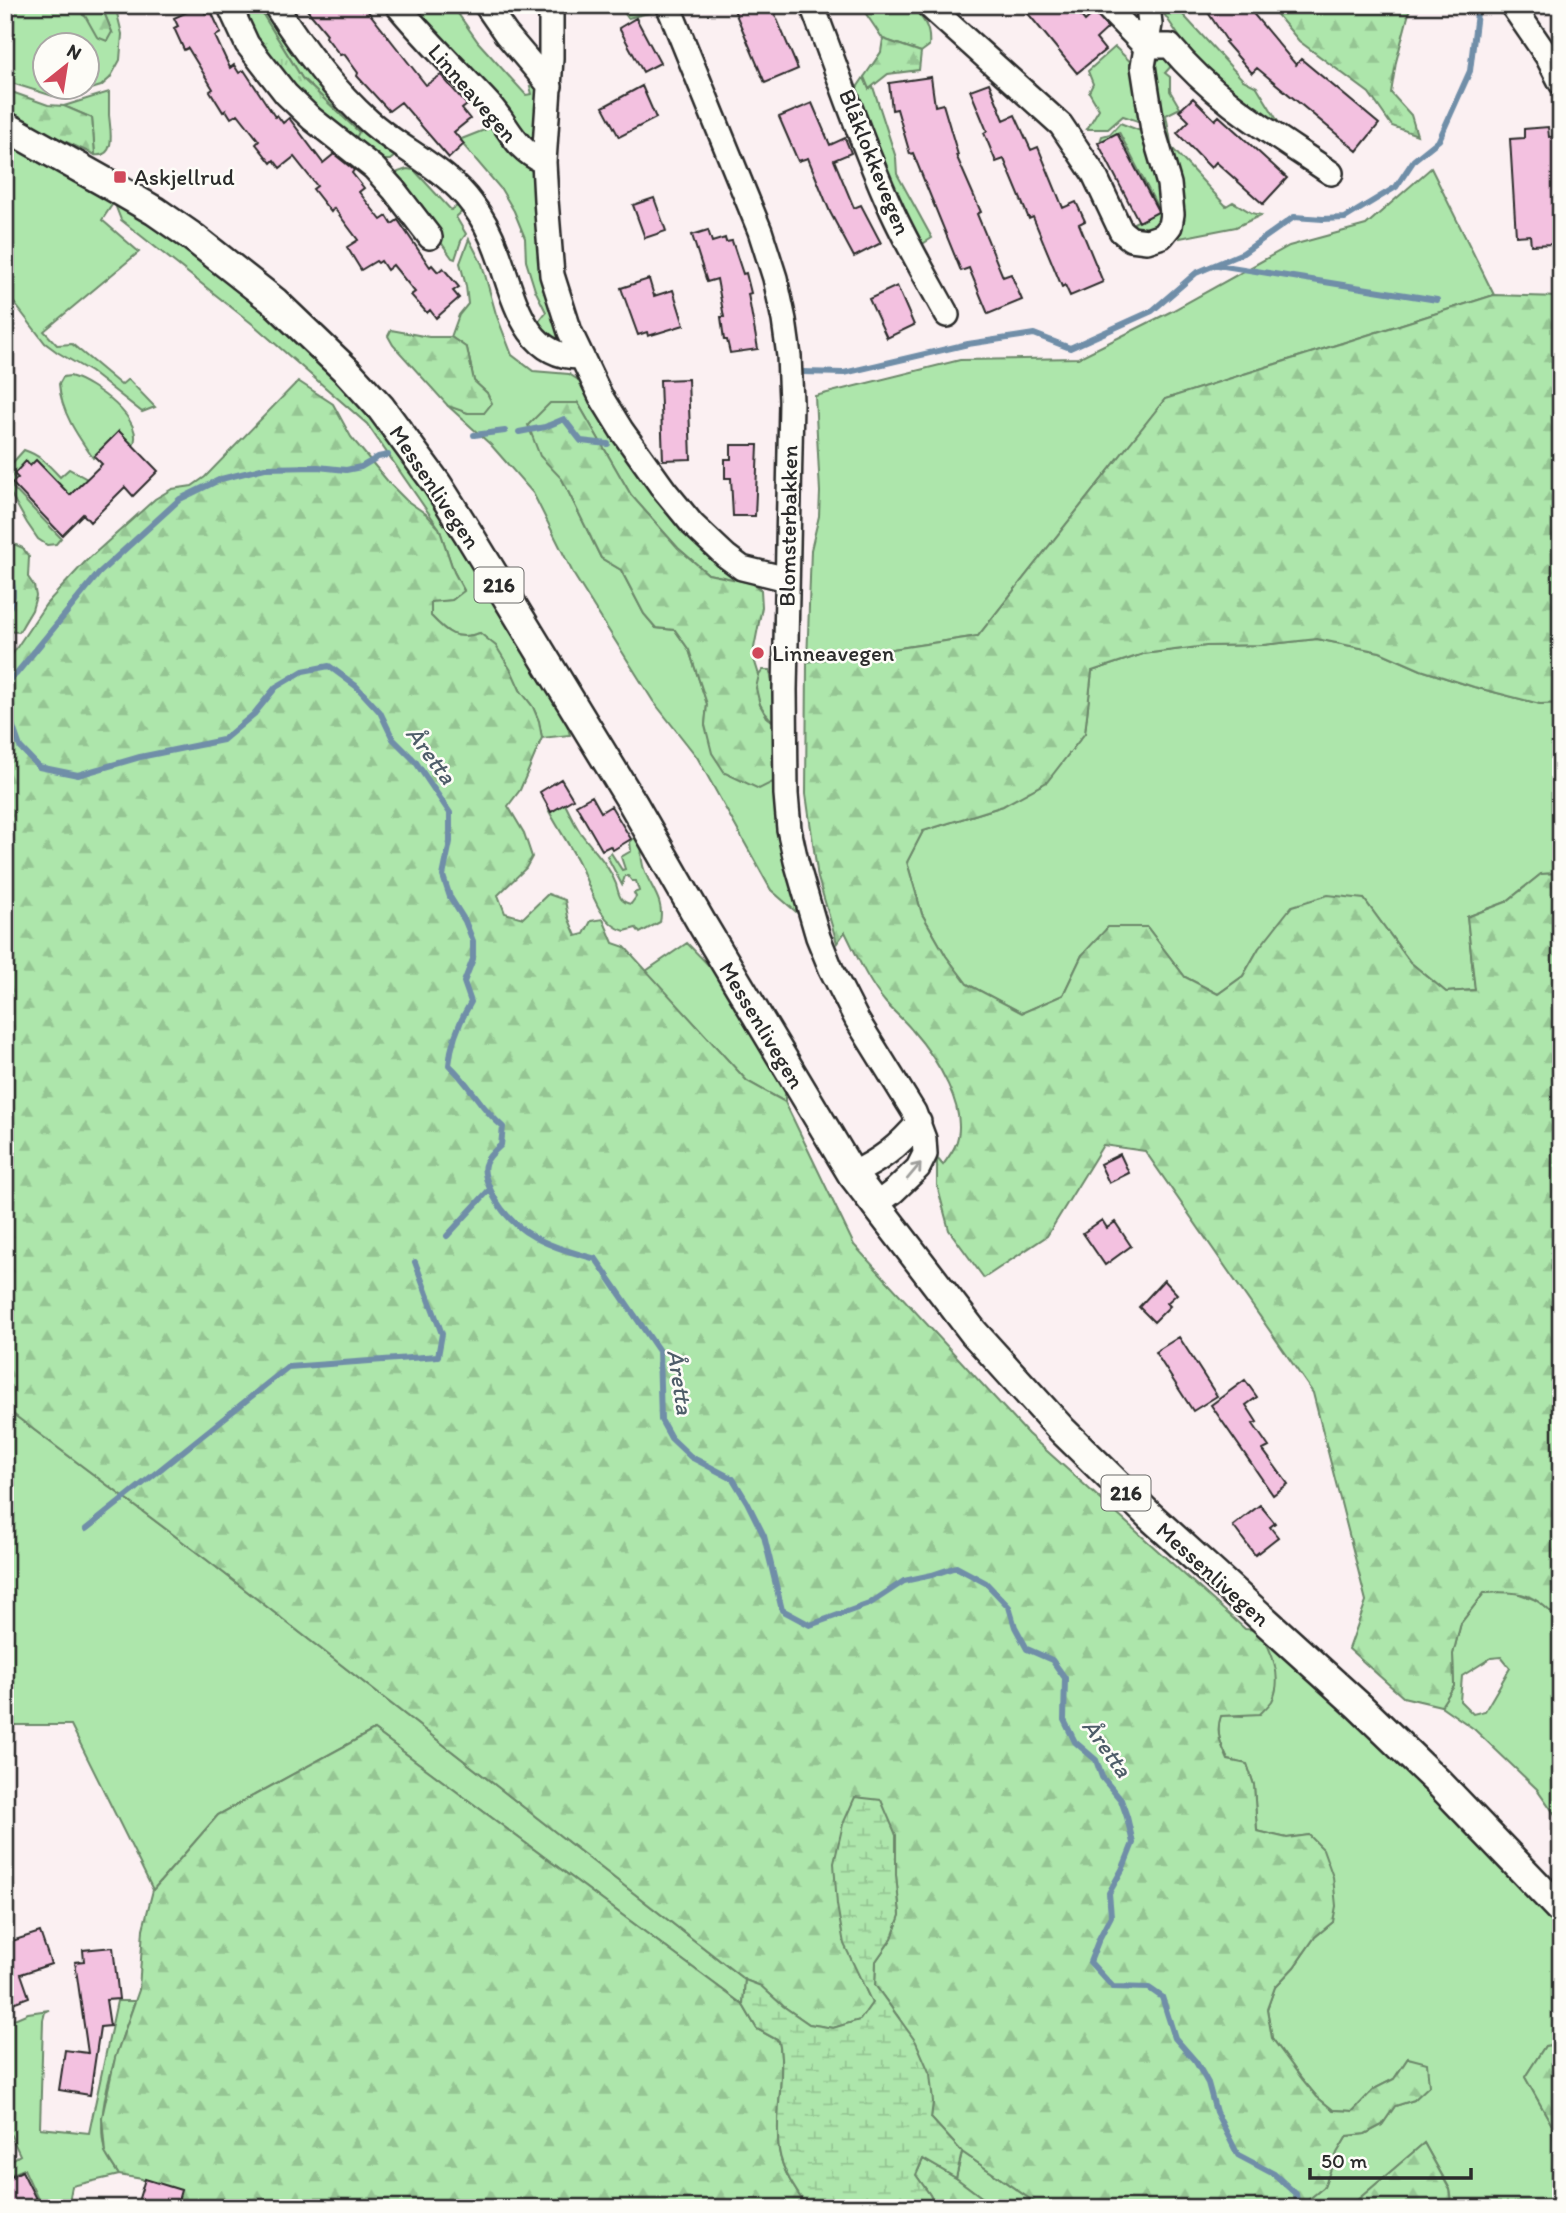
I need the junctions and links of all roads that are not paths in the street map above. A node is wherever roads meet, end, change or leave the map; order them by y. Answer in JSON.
{"nodes":[{"id":1,"x":229,"y":5,"type":"edge"},
{"id":2,"x":275,"y":5,"type":"edge"},
{"id":3,"x":486,"y":5,"type":"edge"},
{"id":4,"x":551,"y":5,"type":"edge"},
{"id":5,"x":668,"y":5,"type":"edge"},
{"id":6,"x":812,"y":5,"type":"edge"},
{"id":7,"x":928,"y":5,"type":"edge"},
{"id":8,"x":1105,"y":5,"type":"edge"},
{"id":9,"x":1148,"y":5,"type":"edge"},
{"id":10,"x":1512,"y":5,"type":"edge"},
{"id":11,"x":405,"y":9,"type":"edge"},
{"id":12,"x":1145,"y":47,"type":"junction"},
{"id":13,"x":1561,"y":83,"type":"edge"},
{"id":14,"x":550,"y":86,"type":"junction"},
{"id":15,"x":5,"y":126,"type":"edge"},
{"id":16,"x":421,"y":159,"type":"junction"},
{"id":17,"x":544,"y":162,"type":"junction"},
{"id":18,"x":374,"y":168,"type":"junction"},
{"id":19,"x":1331,"y":173,"type":"dead end"},
{"id":20,"x":430,"y":237,"type":"dead end"},
{"id":21,"x":947,"y":315,"type":"dead end"},
{"id":22,"x":582,"y":358,"type":"junction"},
{"id":23,"x":787,"y":579,"type":"junction"},
{"id":24,"x":919,"y":1122,"type":"junction"},
{"id":25,"x":852,"y":1174,"type":"junction"},
{"id":26,"x":874,"y":1206,"type":"junction"},
{"id":27,"x":1561,"y":1910,"type":"edge"}],
"edges":[{"from":1,"to":18,"type":"street"},
{"from":2,"to":16,"type":"street"},
{"from":3,"to":14,"type":"street"},
{"from":4,"to":14,"type":"street","name":"Linneavegen"},
{"from":5,"to":23,"type":"street","name":"Blomsterbakken"},
{"from":6,"to":21,"type":"street","name":"Blåklokkevegen"},
{"from":7,"to":12,"type":"street"},
{"from":8,"to":12,"type":"street"},
{"from":9,"to":12,"type":"street"},
{"from":10,"to":13,"type":"street"},
{"from":11,"to":17,"type":"street","name":"Linneavegen"},
{"from":12,"to":19,"type":"street"},
{"from":14,"to":17,"type":"street","name":"Linneavegen"},
{"from":15,"to":25,"type":"main road","name":"Messenlivegen","number":"216"},
{"from":16,"to":18,"type":"street"},
{"from":16,"to":22,"type":"street"},
{"from":17,"to":22,"type":"street","name":"Linneavegen"},
{"from":18,"to":20,"type":"street"},
{"from":22,"to":23,"type":"street","name":"Linneavegen"},
{"from":23,"to":24,"type":"street","name":"Blomsterbakken"},
{"from":24,"to":25,"type":"street"},
{"from":26,"to":24,"type":"street","name":"Blomsterbakken","one_way":true},
{"from":25,"to":26,"type":"main road","name":"Messenlivegen","number":"216"},
{"from":26,"to":27,"type":"main road","name":"Messenlivegen","number":"216"}]}
